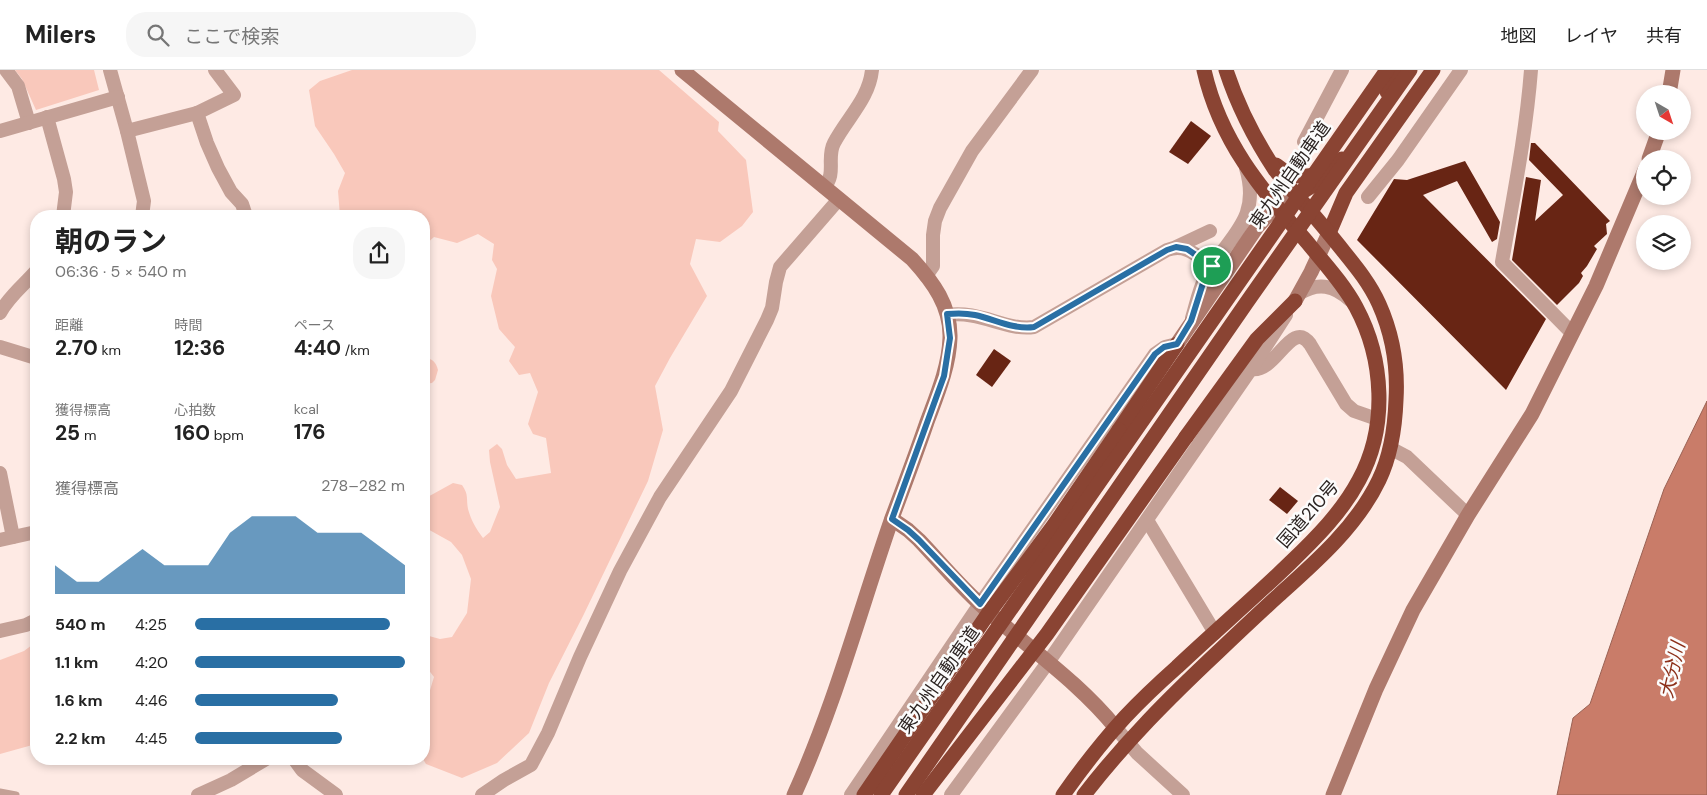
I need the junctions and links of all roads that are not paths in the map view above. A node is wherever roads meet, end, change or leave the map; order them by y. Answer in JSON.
{"nodes":[{"id":1,"x":6,"y":70,"type":"edge"},
{"id":2,"x":110,"y":70,"type":"edge"},
{"id":3,"x":215,"y":70,"type":"edge"},
{"id":4,"x":872,"y":70,"type":"edge"},
{"id":5,"x":1032,"y":70,"type":"edge"},
{"id":6,"x":1204,"y":70,"type":"edge"},
{"id":7,"x":1226,"y":70,"type":"edge"},
{"id":8,"x":1342,"y":70,"type":"edge"},
{"id":9,"x":1387,"y":70,"type":"edge"},
{"id":10,"x":1400,"y":70,"type":"edge"},
{"id":11,"x":1410,"y":70,"type":"edge"},
{"id":12,"x":1433,"y":70,"type":"edge"},
{"id":13,"x":1461,"y":70,"type":"edge"},
{"id":14,"x":1531,"y":70,"type":"edge"},
{"id":15,"x":1673,"y":70,"type":"edge"},
{"id":16,"x":684,"y":71,"type":"edge"},
{"id":17,"x":1670,"y":85,"type":"edge"},
{"id":18,"x":118,"y":97,"type":"junction"},
{"id":19,"x":197,"y":113,"type":"junction"},
{"id":20,"x":47,"y":117,"type":"junction"},
{"id":21,"x":28,"y":123,"type":"junction"},
{"id":22,"x":0,"y":131,"type":"edge"},
{"id":23,"x":127,"y":131,"type":"junction"},
{"id":24,"x":1304,"y":142,"type":"dead end"},
{"id":25,"x":1264,"y":154,"type":"junction"},
{"id":26,"x":1342,"y":159,"type":"junction"},
{"id":27,"x":1246,"y":167,"type":"junction"},
{"id":28,"x":824,"y":187,"type":"junction"},
{"id":29,"x":1636,"y":192,"type":"edge"},
{"id":30,"x":1296,"y":196,"type":"junction"},
{"id":31,"x":1368,"y":197,"type":"dead end"},
{"id":32,"x":839,"y":199,"type":"junction"},
{"id":33,"x":1277,"y":208,"type":"junction"},
{"id":34,"x":64,"y":210,"type":"edge"},
{"id":35,"x":143,"y":210,"type":"edge"},
{"id":36,"x":244,"y":210,"type":"edge"},
{"id":37,"x":1288,"y":220,"type":"junction"},
{"id":38,"x":1324,"y":227,"type":"junction"},
{"id":39,"x":1210,"y":231,"type":"dead end"},
{"id":40,"x":1176,"y":247,"type":"junction"},
{"id":41,"x":1318,"y":256,"type":"junction"},
{"id":42,"x":1212,"y":266,"type":"junction"},
{"id":43,"x":926,"y":276,"type":"junction"},
{"id":44,"x":30,"y":278,"type":"edge"},
{"id":45,"x":1297,"y":297,"type":"junction"},
{"id":46,"x":1356,"y":306,"type":"junction"},
{"id":47,"x":0,"y":313,"type":"edge"},
{"id":48,"x":947,"y":314,"type":"junction"},
{"id":49,"x":1191,"y":321,"type":"junction"},
{"id":50,"x":1572,"y":333,"type":"junction"},
{"id":51,"x":1177,"y":344,"type":"junction"},
{"id":52,"x":0,"y":347,"type":"edge"},
{"id":53,"x":30,"y":356,"type":"edge"},
{"id":54,"x":1251,"y":369,"type":"junction"},
{"id":55,"x":1377,"y":419,"type":"junction"},
{"id":56,"x":1390,"y":448,"type":"junction"},
{"id":57,"x":0,"y":473,"type":"edge"},
{"id":58,"x":1468,"y":515,"type":"junction"},
{"id":59,"x":892,"y":519,"type":"junction"},
{"id":60,"x":1147,"y":520,"type":"junction"},
{"id":61,"x":30,"y":533,"type":"edge"},
{"id":62,"x":7,"y":539,"type":"edge"},
{"id":63,"x":980,"y":604,"type":"junction"},
{"id":64,"x":30,"y":623,"type":"edge"},
{"id":65,"x":0,"y":631,"type":"edge"},
{"id":66,"x":1215,"y":633,"type":"junction"},
{"id":67,"x":1049,"y":661,"type":"junction"},
{"id":68,"x":1116,"y":728,"type":"junction"},
{"id":69,"x":1127,"y":742,"type":"junction"},
{"id":70,"x":256,"y":765,"type":"edge"},
{"id":71,"x":298,"y":765,"type":"edge"},
{"id":72,"x":216,"y":791,"type":"edge"},
{"id":73,"x":0,"y":792,"type":"edge"},
{"id":74,"x":16,"y":795,"type":"edge"},
{"id":75,"x":198,"y":795,"type":"edge"},
{"id":76,"x":336,"y":795,"type":"edge"},
{"id":77,"x":482,"y":795,"type":"edge"},
{"id":78,"x":794,"y":795,"type":"edge"},
{"id":79,"x":851,"y":795,"type":"edge"},
{"id":80,"x":864,"y":795,"type":"edge"},
{"id":81,"x":882,"y":795,"type":"edge"},
{"id":82,"x":906,"y":795,"type":"edge"},
{"id":83,"x":923,"y":795,"type":"edge"},
{"id":84,"x":951,"y":795,"type":"edge"},
{"id":85,"x":1063,"y":795,"type":"edge"},
{"id":86,"x":1084,"y":795,"type":"edge"},
{"id":87,"x":1183,"y":795,"type":"edge"},
{"id":88,"x":1333,"y":795,"type":"edge"}],
"edges":[{"from":1,"to":21,"type":"street"},
{"from":2,"to":18,"type":"street"},
{"from":3,"to":19,"type":"street"},
{"from":4,"to":28,"type":"street"},
{"from":5,"to":43,"type":"street"},
{"from":6,"to":27,"type":"highway","name":"国道210号"},
{"from":7,"to":25,"type":"highway","name":"国道210号"},
{"from":8,"to":24,"type":"street"},
{"from":9,"to":81,"type":"highway","name":"東九州自動車道","bridge":true},
{"from":10,"to":26,"type":"highway"},
{"from":11,"to":82,"type":"highway","bridge":true},
{"from":12,"to":38,"type":"highway"},
{"from":13,"to":31,"type":"street"},
{"from":14,"to":50,"type":"street"},
{"from":15,"to":17,"type":"street"},
{"from":16,"to":28,"type":"street"},
{"from":18,"to":20,"type":"street"},
{"from":18,"to":23,"type":"street"},
{"from":19,"to":23,"type":"street"},
{"from":19,"to":36,"type":"street"},
{"from":20,"to":21,"type":"street"},
{"from":20,"to":34,"type":"street"},
{"from":21,"to":22,"type":"street"},
{"from":23,"to":35,"type":"street"},
{"from":25,"to":26,"type":"highway"},
{"from":25,"to":30,"type":"highway","name":"国道210号"},
{"from":26,"to":30,"type":"highway"},
{"from":27,"to":33,"type":"highway","name":"国道210号"},
{"from":27,"to":42,"type":"street"},
{"from":28,"to":32,"type":"street"},
{"from":29,"to":50,"type":"street"},
{"from":30,"to":33,"type":"street"},
{"from":30,"to":38,"type":"highway","name":"国道210号"},
{"from":32,"to":43,"type":"street"},
{"from":32,"to":77,"type":"street"},
{"from":33,"to":37,"type":"highway","name":"国道210号"},
{"from":33,"to":49,"type":"street"},
{"from":37,"to":38,"type":"highway"},
{"from":37,"to":41,"type":"highway","name":"国道210号"},
{"from":38,"to":41,"type":"street"},
{"from":38,"to":56,"type":"highway","name":"国道210号"},
{"from":39,"to":40,"type":"street"},
{"from":40,"to":42,"type":"street"},
{"from":40,"to":48,"type":"street"},
{"from":41,"to":45,"type":"street"},
{"from":41,"to":46,"type":"highway","name":"国道210号"},
{"from":42,"to":49,"type":"street"},
{"from":43,"to":48,"type":"street"},
{"from":44,"to":47,"type":"street"},
{"from":45,"to":46,"type":"street"},
{"from":45,"to":54,"type":"street"},
{"from":45,"to":83,"type":"highway","bridge":true},
{"from":46,"to":55,"type":"highway","name":"国道210号"},
{"from":48,"to":59,"type":"street"},
{"from":49,"to":51,"type":"street"},
{"from":50,"to":58,"type":"street"},
{"from":51,"to":63,"type":"street"},
{"from":51,"to":80,"type":"highway","bridge":true},
{"from":52,"to":53,"type":"street"},
{"from":54,"to":55,"type":"street"},
{"from":54,"to":60,"type":"street"},
{"from":55,"to":66,"type":"highway","name":"国道210号"},
{"from":56,"to":58,"type":"street"},
{"from":56,"to":69,"type":"highway","name":"国道210号"},
{"from":57,"to":62,"type":"street"},
{"from":58,"to":88,"type":"street"},
{"from":59,"to":63,"type":"street"},
{"from":59,"to":78,"type":"street"},
{"from":60,"to":66,"type":"street"},
{"from":60,"to":67,"type":"street"},
{"from":61,"to":62,"type":"street"},
{"from":63,"to":67,"type":"street"},
{"from":63,"to":79,"type":"street"},
{"from":64,"to":65,"type":"street"},
{"from":66,"to":68,"type":"highway","name":"国道210号"},
{"from":67,"to":68,"type":"street"},
{"from":67,"to":84,"type":"street"},
{"from":68,"to":69,"type":"street"},
{"from":68,"to":85,"type":"highway","name":"国道210号"},
{"from":69,"to":86,"type":"highway","name":"国道210号"},
{"from":69,"to":87,"type":"street"},
{"from":70,"to":72,"type":"street"},
{"from":71,"to":76,"type":"street"},
{"from":72,"to":75,"type":"street"},
{"from":73,"to":74,"type":"lane"}]}
